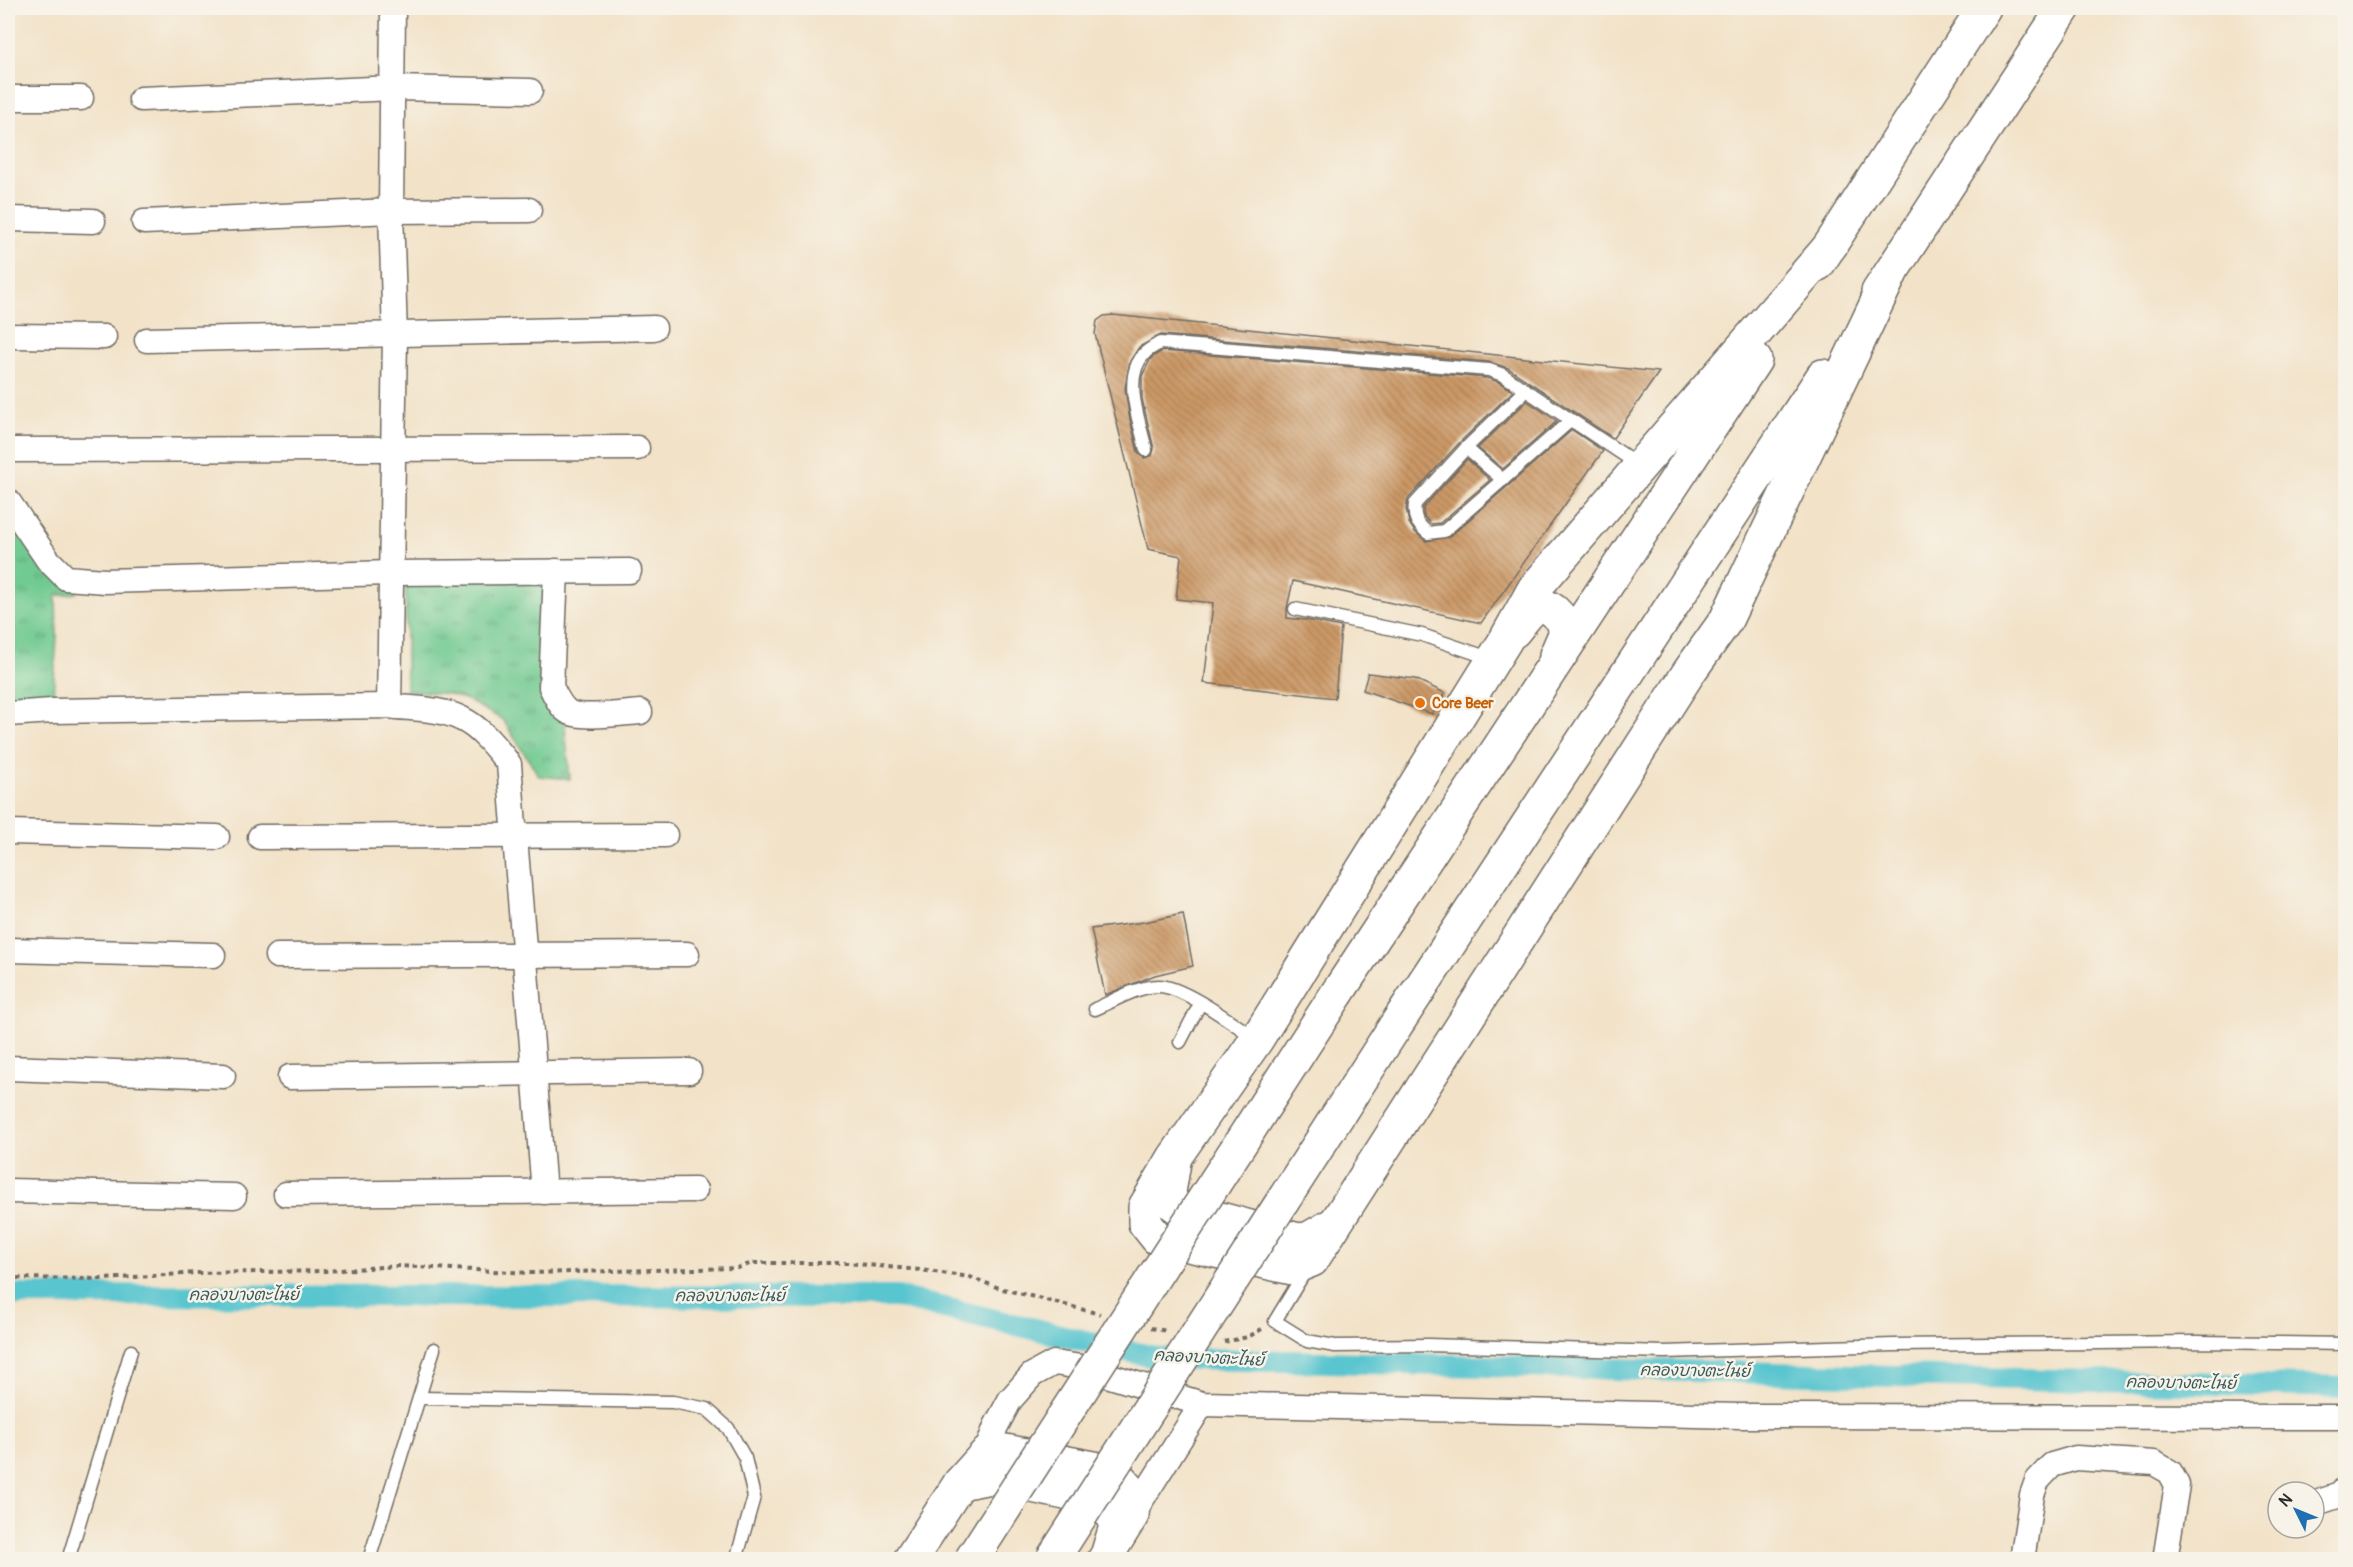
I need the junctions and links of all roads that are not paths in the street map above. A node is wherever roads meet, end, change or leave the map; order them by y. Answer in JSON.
{"nodes":[{"id":1,"x":393,"y":8,"type":"edge"},
{"id":2,"x":1984,"y":8,"type":"edge"},
{"id":3,"x":2064,"y":8,"type":"edge"},
{"id":4,"x":394,"y":88,"type":"junction"},
{"id":5,"x":530,"y":91,"type":"dead end"},
{"id":6,"x":8,"y":98,"type":"edge"},
{"id":7,"x":81,"y":98,"type":"dead end"},
{"id":8,"x":141,"y":99,"type":"dead end"},
{"id":9,"x":529,"y":210,"type":"dead end"},
{"id":10,"x":391,"y":211,"type":"junction"},
{"id":11,"x":8,"y":219,"type":"edge"},
{"id":12,"x":93,"y":221,"type":"dead end"},
{"id":13,"x":144,"y":222,"type":"dead end"},
{"id":14,"x":1831,"y":245,"type":"junction"},
{"id":15,"x":1890,"y":275,"type":"junction"},
{"id":16,"x":654,"y":328,"type":"dead end"},
{"id":17,"x":8,"y":336,"type":"edge"},
{"id":18,"x":395,"y":336,"type":"junction"},
{"id":19,"x":104,"y":337,"type":"dead end"},
{"id":20,"x":147,"y":340,"type":"dead end"},
{"id":21,"x":1526,"y":390,"type":"junction"},
{"id":22,"x":1570,"y":421,"type":"junction"},
{"id":23,"x":392,"y":448,"type":"junction"},
{"id":24,"x":637,"y":448,"type":"dead end"},
{"id":25,"x":1467,"y":448,"type":"junction"},
{"id":26,"x":8,"y":450,"type":"edge"},
{"id":27,"x":1146,"y":450,"type":"dead end"},
{"id":28,"x":1640,"y":466,"type":"junction"},
{"id":29,"x":1503,"y":480,"type":"junction"},
{"id":30,"x":8,"y":501,"type":"edge"},
{"id":31,"x":556,"y":571,"type":"junction"},
{"id":32,"x":629,"y":571,"type":"dead end"},
{"id":33,"x":391,"y":573,"type":"junction"},
{"id":34,"x":1295,"y":609,"type":"dead end"},
{"id":35,"x":1645,"y":646,"type":"junction"},
{"id":36,"x":1499,"y":650,"type":"junction"},
{"id":37,"x":1552,"y":666,"type":"junction"},
{"id":38,"x":1689,"y":672,"type":"junction"},
{"id":39,"x":389,"y":706,"type":"junction"},
{"id":40,"x":640,"y":712,"type":"dead end"},
{"id":41,"x":8,"y":714,"type":"edge"},
{"id":42,"x":8,"y":832,"type":"edge"},
{"id":43,"x":515,"y":835,"type":"junction"},
{"id":44,"x":666,"y":835,"type":"dead end"},
{"id":45,"x":218,"y":837,"type":"dead end"},
{"id":46,"x":260,"y":837,"type":"dead end"},
{"id":47,"x":8,"y":950,"type":"edge"},
{"id":48,"x":687,"y":954,"type":"dead end"},
{"id":49,"x":213,"y":955,"type":"dead end"},
{"id":50,"x":277,"y":956,"type":"dead end"},
{"id":51,"x":525,"y":956,"type":"junction"},
{"id":52,"x":1200,"y":1004,"type":"junction"},
{"id":53,"x":1095,"y":1009,"type":"dead end"},
{"id":54,"x":1257,"y":1039,"type":"junction"},
{"id":55,"x":1180,"y":1042,"type":"dead end"},
{"id":56,"x":8,"y":1068,"type":"edge"},
{"id":57,"x":689,"y":1071,"type":"dead end"},
{"id":58,"x":534,"y":1074,"type":"junction"},
{"id":59,"x":223,"y":1076,"type":"dead end"},
{"id":60,"x":290,"y":1077,"type":"dead end"},
{"id":61,"x":1174,"y":1158,"type":"junction"},
{"id":62,"x":694,"y":1190,"type":"dead end"},
{"id":63,"x":8,"y":1191,"type":"edge"},
{"id":64,"x":544,"y":1192,"type":"junction"},
{"id":65,"x":286,"y":1194,"type":"dead end"},
{"id":66,"x":234,"y":1196,"type":"dead end"},
{"id":67,"x":1335,"y":1224,"type":"junction"},
{"id":68,"x":1312,"y":1260,"type":"junction"},
{"id":69,"x":2346,"y":1344,"type":"edge"},
{"id":70,"x":434,"y":1349,"type":"dead end"},
{"id":71,"x":131,"y":1352,"type":"dead end"},
{"id":72,"x":420,"y":1398,"type":"junction"},
{"id":73,"x":1202,"y":1404,"type":"junction"},
{"id":74,"x":2346,"y":1417,"type":"edge"},
{"id":75,"x":985,"y":1455,"type":"junction"},
{"id":76,"x":960,"y":1483,"type":"junction"},
{"id":77,"x":2346,"y":1488,"type":"edge"},
{"id":78,"x":2326,"y":1500,"type":"edge"},
{"id":79,"x":1132,"y":1515,"type":"junction"},
{"id":80,"x":1106,"y":1557,"type":"edge"},
{"id":81,"x":68,"y":1560,"type":"edge"},
{"id":82,"x":369,"y":1560,"type":"edge"},
{"id":83,"x":736,"y":1560,"type":"edge"},
{"id":84,"x":910,"y":1560,"type":"edge"},
{"id":85,"x":970,"y":1560,"type":"edge"},
{"id":86,"x":1052,"y":1560,"type":"edge"},
{"id":87,"x":2022,"y":1560,"type":"edge"},
{"id":88,"x":2166,"y":1560,"type":"edge"}],
"edges":[{"from":1,"to":4,"type":"street"},
{"from":2,"to":14,"type":"main road"},
{"from":3,"to":15,"type":"main road"},
{"from":4,"to":5,"type":"street"},
{"from":4,"to":8,"type":"street"},
{"from":4,"to":10,"type":"street"},
{"from":6,"to":7,"type":"street"},
{"from":9,"to":10,"type":"street"},
{"from":10,"to":13,"type":"street"},
{"from":10,"to":18,"type":"street"},
{"from":11,"to":12,"type":"street"},
{"from":14,"to":28,"type":"main road"},
{"from":14,"to":37,"type":"main road"},
{"from":15,"to":35,"type":"main road"},
{"from":15,"to":38,"type":"main road"},
{"from":16,"to":18,"type":"street"},
{"from":17,"to":19,"type":"street"},
{"from":18,"to":20,"type":"street"},
{"from":18,"to":23,"type":"street"},
{"from":21,"to":22,"type":"lane"},
{"from":21,"to":25,"type":"lane"},
{"from":21,"to":27,"type":"lane"},
{"from":22,"to":28,"type":"lane"},
{"from":22,"to":29,"type":"lane"},
{"from":23,"to":24,"type":"street"},
{"from":23,"to":26,"type":"street"},
{"from":23,"to":33,"type":"street"},
{"from":25,"to":29,"type":"lane"},
{"from":25,"to":29,"type":"lane"},
{"from":28,"to":36,"type":"main road"},
{"from":30,"to":33,"type":"street"},
{"from":31,"to":32,"type":"street"},
{"from":31,"to":33,"type":"street"},
{"from":31,"to":40,"type":"street"},
{"from":33,"to":39,"type":"street"},
{"from":34,"to":36,"type":"lane"},
{"from":35,"to":38,"type":"main road"},
{"from":35,"to":86,"type":"main road","bridge":true},
{"from":36,"to":37,"type":"main road"},
{"from":36,"to":54,"type":"main road"},
{"from":37,"to":85,"type":"main road","bridge":true},
{"from":38,"to":67,"type":"main road"},
{"from":39,"to":41,"type":"street"},
{"from":39,"to":43,"type":"street"},
{"from":42,"to":45,"type":"street"},
{"from":43,"to":44,"type":"street"},
{"from":43,"to":46,"type":"street"},
{"from":43,"to":51,"type":"street"},
{"from":47,"to":49,"type":"street"},
{"from":48,"to":51,"type":"street"},
{"from":50,"to":51,"type":"street"},
{"from":51,"to":58,"type":"street"},
{"from":52,"to":53,"type":"lane"},
{"from":52,"to":54,"type":"lane"},
{"from":52,"to":55,"type":"lane"},
{"from":54,"to":61,"type":"main road"},
{"from":56,"to":59,"type":"street"},
{"from":57,"to":58,"type":"street"},
{"from":58,"to":60,"type":"street"},
{"from":58,"to":64,"type":"street"},
{"from":61,"to":67,"type":"main road"},
{"from":61,"to":68,"type":"main road"},
{"from":62,"to":64,"type":"street"},
{"from":63,"to":66,"type":"street"},
{"from":64,"to":65,"type":"street"},
{"from":67,"to":68,"type":"main road"},
{"from":68,"to":69,"type":"lane"},
{"from":70,"to":72,"type":"lane"},
{"from":71,"to":81,"type":"lane"},
{"from":72,"to":82,"type":"lane"},
{"from":72,"to":83,"type":"lane"},
{"from":73,"to":74,"type":"street"},
{"from":73,"to":75,"type":"street"},
{"from":73,"to":79,"type":"street"},
{"from":75,"to":76,"type":"main road"},
{"from":75,"to":79,"type":"main road"},
{"from":76,"to":80,"type":"main road"},
{"from":76,"to":84,"type":"main road"},
{"from":77,"to":78,"type":"street"},
{"from":79,"to":80,"type":"main road"},
{"from":87,"to":88,"type":"street"}]}
